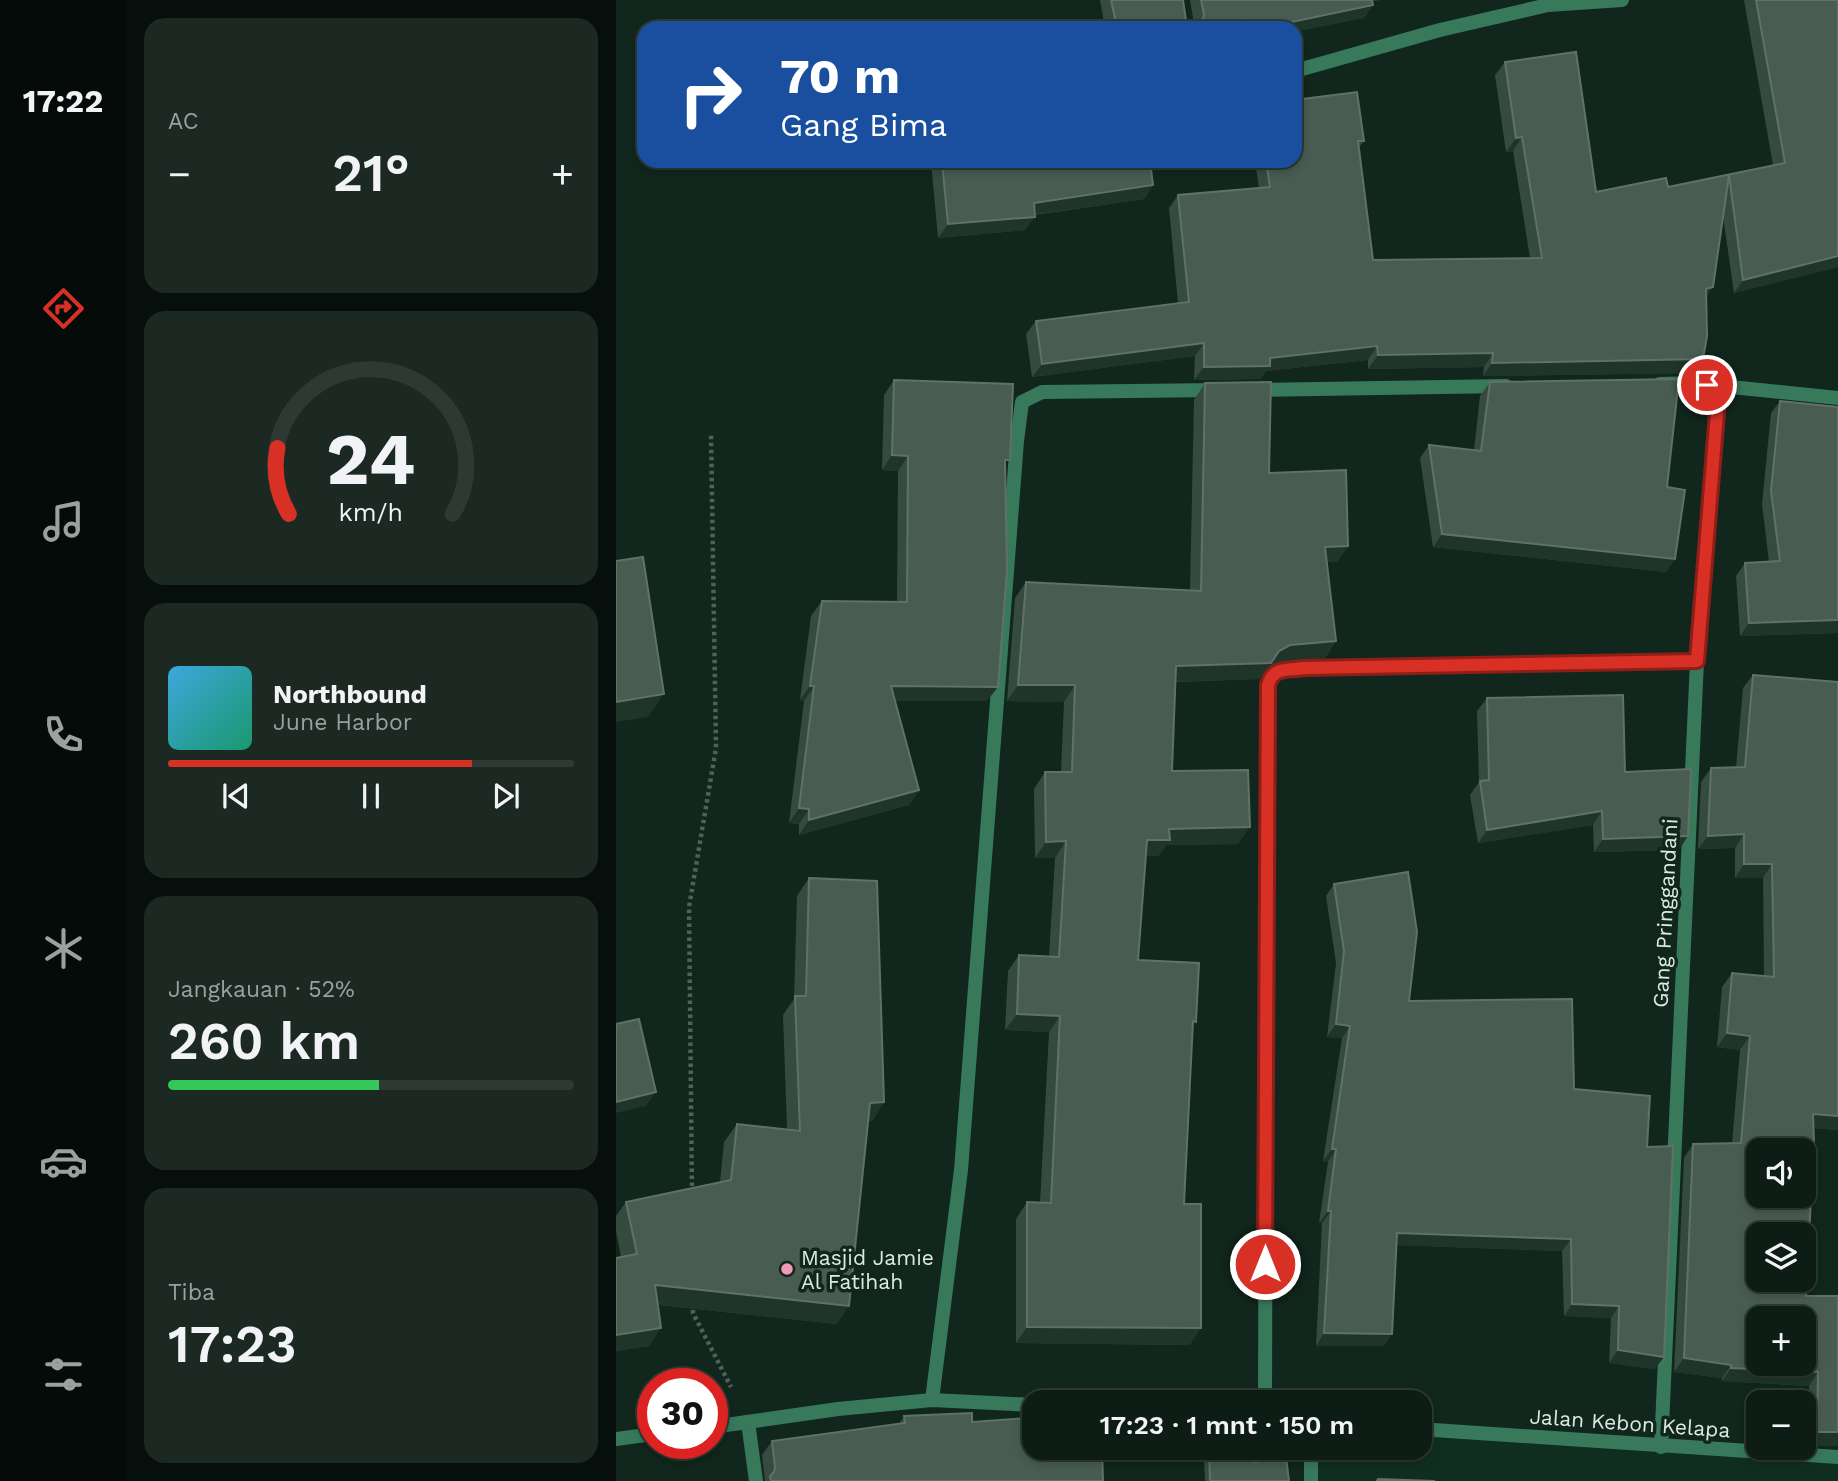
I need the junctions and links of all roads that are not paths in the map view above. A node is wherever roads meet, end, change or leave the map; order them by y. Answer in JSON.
{"nodes":[{"id":1,"x":1622,"y":0,"type":"edge"},
{"id":2,"x":1302,"y":69,"type":"edge"},
{"id":3,"x":1651,"y":384,"type":"edge"},
{"id":4,"x":1707,"y":385,"type":"junction"},
{"id":5,"x":1526,"y":386,"type":"edge"},
{"id":6,"x":1838,"y":398,"type":"edge"},
{"id":7,"x":1697,"y":661,"type":"junction"},
{"id":8,"x":1265,"y":1390,"type":"edge"},
{"id":9,"x":932,"y":1400,"type":"junction"},
{"id":10,"x":1022,"y":1404,"type":"edge"},
{"id":11,"x":748,"y":1422,"type":"junction"},
{"id":12,"x":728,"y":1425,"type":"edge"},
{"id":13,"x":1432,"y":1430,"type":"edge"},
{"id":14,"x":637,"y":1436,"type":"edge"},
{"id":15,"x":616,"y":1439,"type":"edge"},
{"id":16,"x":1661,"y":1447,"type":"junction"},
{"id":17,"x":1838,"y":1457,"type":"edge"},
{"id":18,"x":1311,"y":1460,"type":"edge"},
{"id":19,"x":756,"y":1481,"type":"edge"},
{"id":20,"x":1311,"y":1481,"type":"edge"}],
"edges":[{"from":1,"to":2,"type":"street"},
{"from":3,"to":4,"type":"street"},
{"from":4,"to":6,"type":"street"},
{"from":4,"to":7,"type":"street","name":"Gang Pringgandani"},
{"from":5,"to":9,"type":"street"},
{"from":7,"to":8,"type":"street"},
{"from":7,"to":16,"type":"street","name":"Gang Pringgandani"},
{"from":9,"to":10,"type":"street"},
{"from":9,"to":11,"type":"street"},
{"from":11,"to":12,"type":"street"},
{"from":11,"to":19,"type":"street"},
{"from":13,"to":16,"type":"street","name":"Jalan Kebon Kelapa"},
{"from":14,"to":15,"type":"street"},
{"from":16,"to":17,"type":"street","name":"Jalan Kebon Kelapa"},
{"from":18,"to":20,"type":"street"}]}
